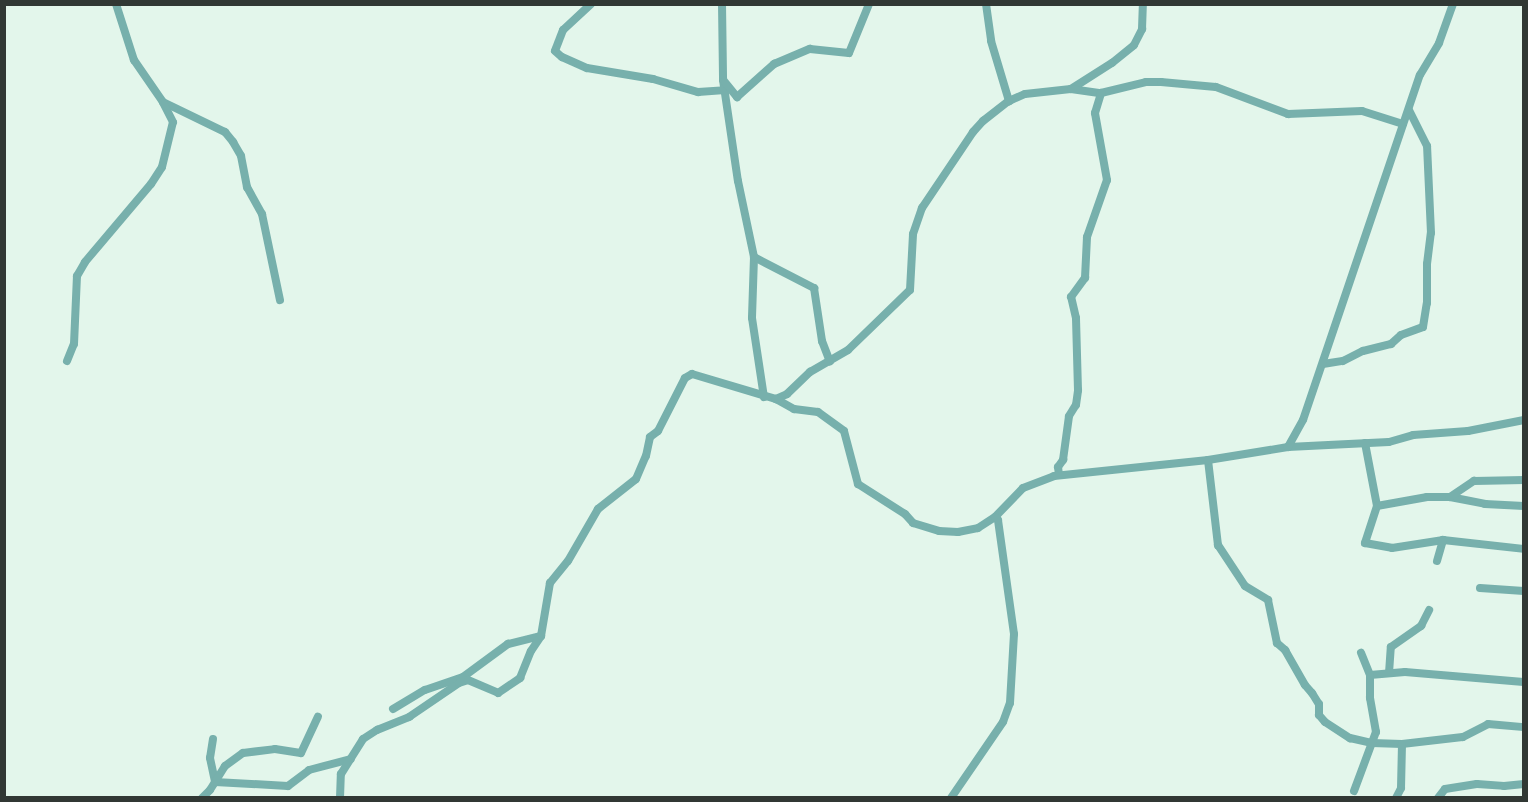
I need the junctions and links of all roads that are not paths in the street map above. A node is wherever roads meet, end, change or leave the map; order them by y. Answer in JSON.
{"nodes":[{"id":1,"x":116,"y":4,"type":"edge"},
{"id":2,"x":591,"y":4,"type":"edge"},
{"id":3,"x":722,"y":4,"type":"edge"},
{"id":4,"x":869,"y":4,"type":"edge"},
{"id":5,"x":986,"y":4,"type":"edge"},
{"id":6,"x":1143,"y":4,"type":"edge"},
{"id":7,"x":1453,"y":4,"type":"edge"},
{"id":8,"x":723,"y":80,"type":"junction"},
{"id":9,"x":1071,"y":89,"type":"junction"},
{"id":10,"x":725,"y":90,"type":"junction"},
{"id":11,"x":1101,"y":93,"type":"junction"},
{"id":12,"x":1009,"y":101,"type":"junction"},
{"id":13,"x":163,"y":102,"type":"junction"},
{"id":14,"x":1409,"y":110,"type":"junction"},
{"id":15,"x":1403,"y":124,"type":"junction"},
{"id":16,"x":754,"y":257,"type":"junction"},
{"id":17,"x":280,"y":300,"type":"dead end"},
{"id":18,"x":67,"y":361,"type":"dead end"},
{"id":19,"x":830,"y":362,"type":"junction"},
{"id":20,"x":1323,"y":364,"type":"junction"},
{"id":21,"x":764,"y":397,"type":"junction"},
{"id":22,"x":776,"y":399,"type":"junction"},
{"id":23,"x":1524,"y":420,"type":"edge"},
{"id":24,"x":1365,"y":443,"type":"junction"},
{"id":25,"x":1288,"y":447,"type":"junction"},
{"id":26,"x":1208,"y":460,"type":"junction"},
{"id":27,"x":1059,"y":475,"type":"junction"},
{"id":28,"x":1524,"y":480,"type":"edge"},
{"id":29,"x":1450,"y":496,"type":"junction"},
{"id":30,"x":1377,"y":506,"type":"junction"},
{"id":31,"x":1524,"y":506,"type":"edge"},
{"id":32,"x":995,"y":517,"type":"junction"},
{"id":33,"x":1443,"y":540,"type":"junction"},
{"id":34,"x":1524,"y":549,"type":"edge"},
{"id":35,"x":1437,"y":561,"type":"dead end"},
{"id":36,"x":1480,"y":588,"type":"dead end"},
{"id":37,"x":1524,"y":591,"type":"edge"},
{"id":38,"x":1430,"y":610,"type":"dead end"},
{"id":39,"x":541,"y":636,"type":"junction"},
{"id":40,"x":1361,"y":653,"type":"dead end"},
{"id":41,"x":1389,"y":673,"type":"junction"},
{"id":42,"x":1370,"y":675,"type":"junction"},
{"id":43,"x":1524,"y":681,"type":"edge"},
{"id":44,"x":393,"y":710,"type":"dead end"},
{"id":45,"x":318,"y":717,"type":"dead end"},
{"id":46,"x":1524,"y":727,"type":"edge"},
{"id":47,"x":213,"y":739,"type":"dead end"},
{"id":48,"x":1372,"y":744,"type":"junction"},
{"id":49,"x":1402,"y":744,"type":"junction"},
{"id":50,"x":351,"y":759,"type":"junction"},
{"id":51,"x":215,"y":782,"type":"junction"},
{"id":52,"x":1524,"y":784,"type":"edge"},
{"id":53,"x":1354,"y":791,"type":"dead end"},
{"id":54,"x":202,"y":798,"type":"edge"},
{"id":55,"x":340,"y":798,"type":"edge"},
{"id":56,"x":951,"y":798,"type":"edge"},
{"id":57,"x":1396,"y":798,"type":"edge"},
{"id":58,"x":1438,"y":798,"type":"edge"}],
"edges":[{"from":1,"to":13,"type":"street"},
{"from":2,"to":10,"type":"street"},
{"from":3,"to":8,"type":"street"},
{"from":4,"to":8,"type":"street"},
{"from":5,"to":12,"type":"street"},
{"from":6,"to":9,"type":"street"},
{"from":7,"to":14,"type":"street"},
{"from":8,"to":10,"type":"street"},
{"from":9,"to":11,"type":"street"},
{"from":9,"to":12,"type":"street"},
{"from":10,"to":16,"type":"street"},
{"from":11,"to":15,"type":"street"},
{"from":11,"to":27,"type":"street"},
{"from":12,"to":19,"type":"street"},
{"from":13,"to":17,"type":"street"},
{"from":13,"to":18,"type":"street"},
{"from":14,"to":15,"type":"street"},
{"from":14,"to":20,"type":"street"},
{"from":15,"to":20,"type":"street"},
{"from":16,"to":19,"type":"street"},
{"from":16,"to":21,"type":"street"},
{"from":19,"to":22,"type":"street"},
{"from":20,"to":25,"type":"street"},
{"from":21,"to":22,"type":"street"},
{"from":21,"to":39,"type":"street"},
{"from":22,"to":32,"type":"street"},
{"from":23,"to":24,"type":"street"},
{"from":24,"to":25,"type":"street"},
{"from":24,"to":30,"type":"street"},
{"from":25,"to":26,"type":"street"},
{"from":26,"to":27,"type":"street"},
{"from":26,"to":48,"type":"street"},
{"from":27,"to":32,"type":"street"},
{"from":28,"to":29,"type":"street"},
{"from":29,"to":30,"type":"street"},
{"from":29,"to":31,"type":"street"},
{"from":30,"to":33,"type":"street"},
{"from":32,"to":56,"type":"street"},
{"from":33,"to":34,"type":"street"},
{"from":33,"to":35,"type":"street"},
{"from":36,"to":37,"type":"street"},
{"from":38,"to":41,"type":"street"},
{"from":39,"to":44,"type":"street"},
{"from":39,"to":50,"type":"street"},
{"from":40,"to":42,"type":"street"},
{"from":41,"to":42,"type":"street"},
{"from":41,"to":43,"type":"street"},
{"from":42,"to":48,"type":"street"},
{"from":45,"to":51,"type":"street"},
{"from":46,"to":49,"type":"street"},
{"from":47,"to":51,"type":"street"},
{"from":48,"to":49,"type":"street"},
{"from":48,"to":53,"type":"street"},
{"from":49,"to":57,"type":"street"},
{"from":50,"to":51,"type":"street"},
{"from":50,"to":55,"type":"street"},
{"from":51,"to":54,"type":"street"},
{"from":52,"to":58,"type":"street"}]}
